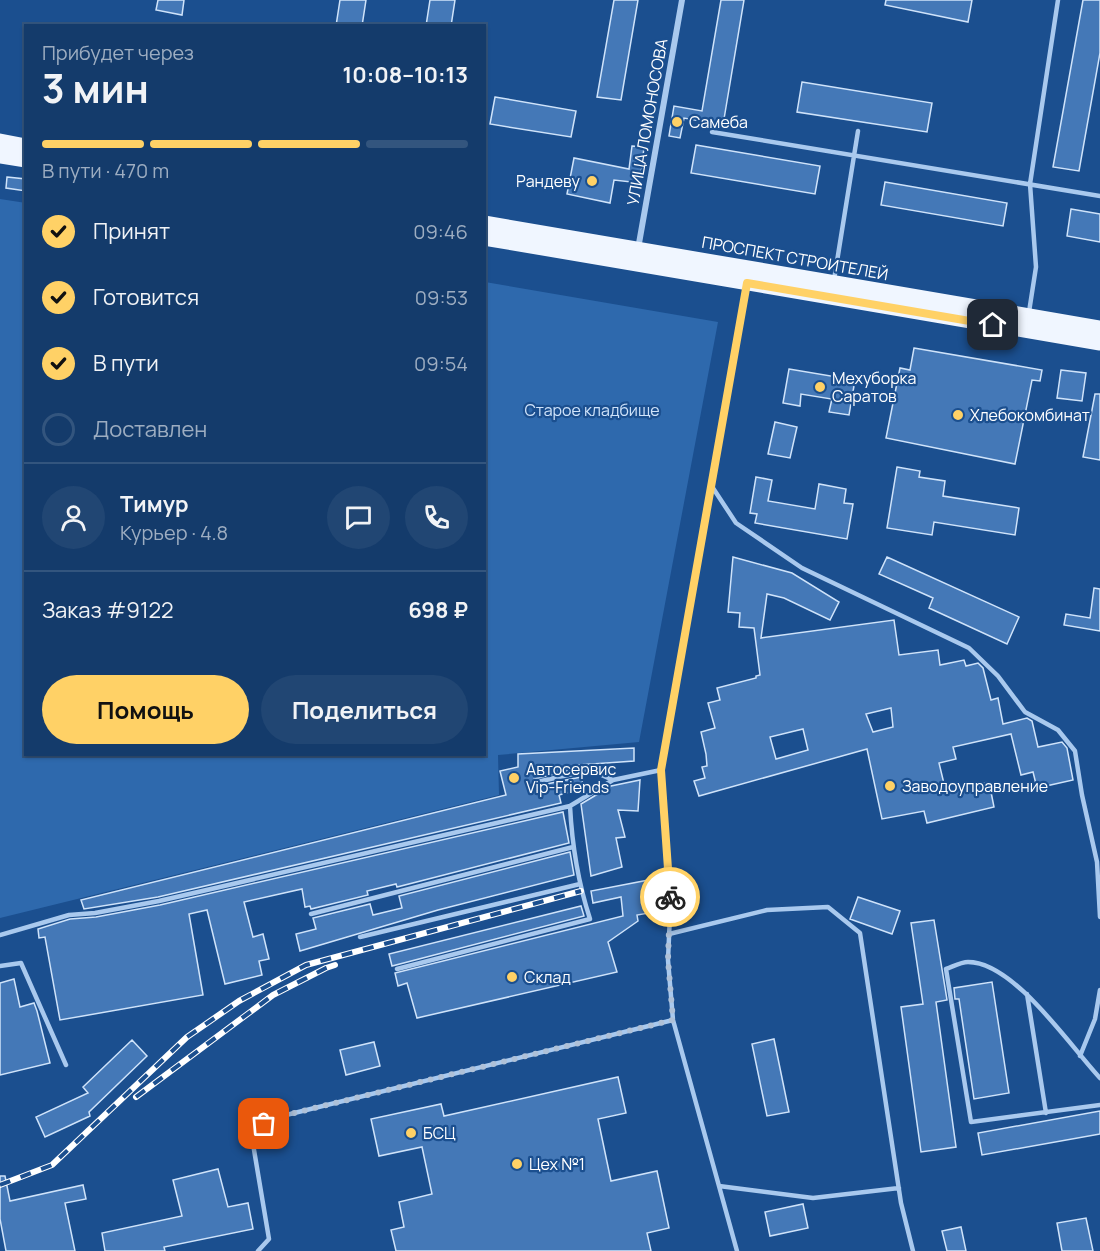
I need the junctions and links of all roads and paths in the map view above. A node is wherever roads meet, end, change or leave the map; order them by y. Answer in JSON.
{"nodes":[{"id":1,"x":682,"y":0,"type":"edge"},
{"id":2,"x":1058,"y":0,"type":"edge"},
{"id":3,"x":858,"y":131,"type":"dead end"},
{"id":4,"x":712,"y":132,"type":"dead end"},
{"id":5,"x":0,"y":141,"type":"edge"},
{"id":6,"x":24,"y":146,"type":"edge"},
{"id":7,"x":0,"y":156,"type":"edge"},
{"id":8,"x":855,"y":156,"type":"junction"},
{"id":9,"x":24,"y":160,"type":"edge"},
{"id":10,"x":1030,"y":184,"type":"junction"},
{"id":11,"x":1100,"y":196,"type":"edge"},
{"id":12,"x":486,"y":223,"type":"edge"},
{"id":13,"x":486,"y":238,"type":"edge"},
{"id":14,"x":638,"y":249,"type":"junction"},
{"id":15,"x":748,"y":275,"type":"junction"},
{"id":16,"x":834,"y":283,"type":"junction"},
{"id":17,"x":1028,"y":316,"type":"junction"},
{"id":18,"x":1100,"y":328,"type":"edge"},
{"id":19,"x":1100,"y":343,"type":"edge"},
{"id":20,"x":711,"y":485,"type":"junction"},
{"id":21,"x":661,"y":770,"type":"junction"},
{"id":22,"x":613,"y":780,"type":"junction"},
{"id":23,"x":537,"y":782,"type":"dead end"},
{"id":24,"x":570,"y":806,"type":"junction"},
{"id":25,"x":573,"y":847,"type":"junction"},
{"id":26,"x":580,"y":884,"type":"junction"},
{"id":27,"x":311,"y":914,"type":"dead end"},
{"id":28,"x":1100,"y":917,"type":"edge"},
{"id":29,"x":669,"y":934,"type":"junction"},
{"id":30,"x":0,"y":935,"type":"edge"},
{"id":31,"x":360,"y":937,"type":"dead end"},
{"id":32,"x":0,"y":966,"type":"edge"},
{"id":33,"x":397,"y":969,"type":"dead end"},
{"id":34,"x":1100,"y":990,"type":"edge"},
{"id":35,"x":1027,"y":993,"type":"junction"},
{"id":36,"x":673,"y":1020,"type":"junction"},
{"id":37,"x":1080,"y":1057,"type":"junction"},
{"id":38,"x":66,"y":1065,"type":"dead end"},
{"id":39,"x":1100,"y":1078,"type":"edge"},
{"id":40,"x":1100,"y":1105,"type":"edge"},
{"id":41,"x":1046,"y":1113,"type":"junction"},
{"id":42,"x":719,"y":1186,"type":"junction"},
{"id":43,"x":899,"y":1188,"type":"junction"},
{"id":44,"x":258,"y":1251,"type":"edge"},
{"id":45,"x":737,"y":1251,"type":"edge"},
{"id":46,"x":913,"y":1251,"type":"edge"}],
"edges":[{"from":1,"to":14,"type":"street","name":"УЛИЦА ЛОМОНОСОВА"},
{"from":2,"to":10,"type":"lane"},
{"from":3,"to":8,"type":"lane"},
{"from":4,"to":8,"type":"lane"},
{"from":5,"to":6,"type":"main road"},
{"from":7,"to":9,"type":"main road"},
{"from":8,"to":10,"type":"lane"},
{"from":8,"to":16,"type":"lane"},
{"from":10,"to":11,"type":"lane"},
{"from":10,"to":17,"type":"lane"},
{"from":12,"to":14,"type":"main road","name":"ПРОСПЕКТ СТРОИТЕЛЕЙ"},
{"from":13,"to":15,"type":"main road","name":"ПРОСПЕКТ СТРОИТЕЛЕЙ"},
{"from":14,"to":15,"type":"main road","name":"ПРОСПЕКТ СТРОИТЕЛЕЙ"},
{"from":15,"to":16,"type":"main road","name":"ПРОСПЕКТ СТРОИТЕЛЕЙ"},
{"from":15,"to":19,"type":"main road","name":"ПРОСПЕКТ СТРОИТЕЛЕЙ"},
{"from":15,"to":20,"type":"lane"},
{"from":16,"to":17,"type":"main road","name":"ПРОСПЕКТ СТРОИТЕЛЕЙ"},
{"from":17,"to":18,"type":"main road","name":"ПРОСПЕКТ СТРОИТЕЛЕЙ"},
{"from":20,"to":21,"type":"lane"},
{"from":20,"to":28,"type":"lane"},
{"from":21,"to":22,"type":"lane"},
{"from":21,"to":29,"type":"lane"},
{"from":22,"to":23,"type":"lane"},
{"from":22,"to":24,"type":"lane"},
{"from":24,"to":25,"type":"lane"},
{"from":24,"to":30,"type":"lane"},
{"from":25,"to":26,"type":"lane"},
{"from":25,"to":27,"type":"lane"},
{"from":26,"to":31,"type":"lane"},
{"from":26,"to":33,"type":"lane"},
{"from":29,"to":36,"type":"lane"},
{"from":29,"to":43,"type":"lane"},
{"from":32,"to":38,"type":"lane"},
{"from":34,"to":37,"type":"lane"},
{"from":35,"to":37,"type":"lane"},
{"from":35,"to":41,"type":"lane"},
{"from":35,"to":41,"type":"lane"},
{"from":36,"to":42,"type":"lane"},
{"from":36,"to":44,"type":"lane"},
{"from":37,"to":39,"type":"lane"},
{"from":40,"to":41,"type":"lane"},
{"from":42,"to":43,"type":"lane"},
{"from":42,"to":45,"type":"lane"},
{"from":43,"to":46,"type":"lane"}]}
